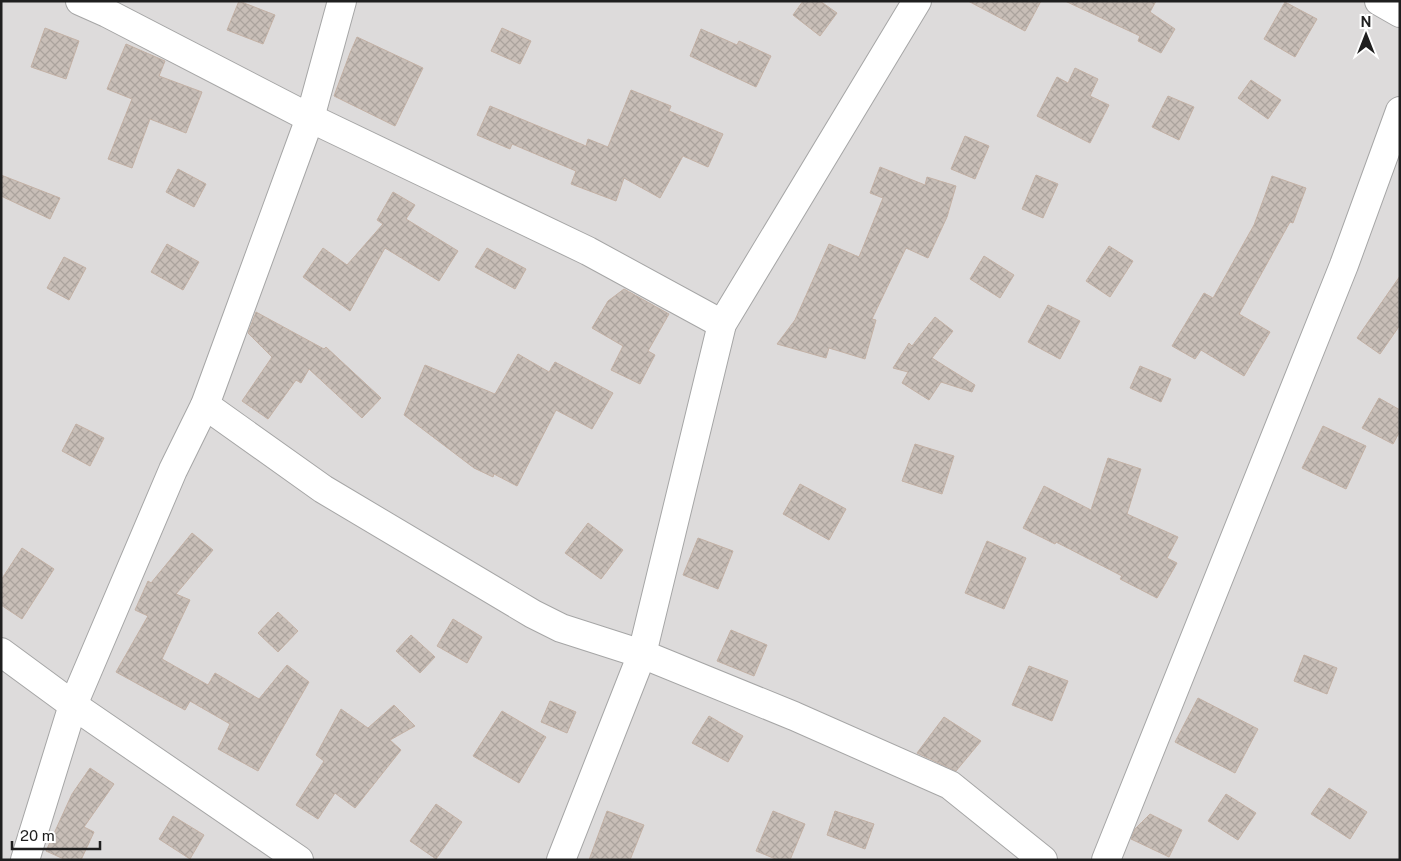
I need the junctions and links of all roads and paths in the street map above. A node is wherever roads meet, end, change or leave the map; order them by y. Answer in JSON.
{"nodes":[{"id":1,"x":80,"y":1,"type":"edge"},
{"id":2,"x":342,"y":1,"type":"edge"},
{"id":3,"x":917,"y":1,"type":"edge"},
{"id":4,"x":1379,"y":1,"type":"edge"},
{"id":5,"x":1400,"y":13,"type":"edge"},
{"id":6,"x":1400,"y":111,"type":"edge"},
{"id":7,"x":310,"y":118,"type":"junction"},
{"id":8,"x":722,"y":324,"type":"junction"},
{"id":9,"x":204,"y":405,"type":"junction"},
{"id":10,"x":1,"y":652,"type":"edge"},
{"id":11,"x":642,"y":654,"type":"junction"},
{"id":12,"x":73,"y":704,"type":"junction"},
{"id":13,"x":25,"y":860,"type":"edge"},
{"id":14,"x":299,"y":860,"type":"edge"},
{"id":15,"x":561,"y":860,"type":"edge"},
{"id":16,"x":1043,"y":860,"type":"edge"},
{"id":17,"x":1106,"y":860,"type":"edge"}],
"edges":[{"from":1,"to":7,"type":"street"},
{"from":2,"to":7,"type":"street"},
{"from":3,"to":8,"type":"street"},
{"from":4,"to":5,"type":"street"},
{"from":6,"to":17,"type":"street"},
{"from":7,"to":8,"type":"street"},
{"from":7,"to":9,"type":"street"},
{"from":8,"to":11,"type":"street"},
{"from":9,"to":11,"type":"street"},
{"from":9,"to":12,"type":"street"},
{"from":10,"to":12,"type":"street"},
{"from":11,"to":15,"type":"street"},
{"from":11,"to":16,"type":"street"},
{"from":12,"to":13,"type":"street"},
{"from":12,"to":14,"type":"street"}]}
